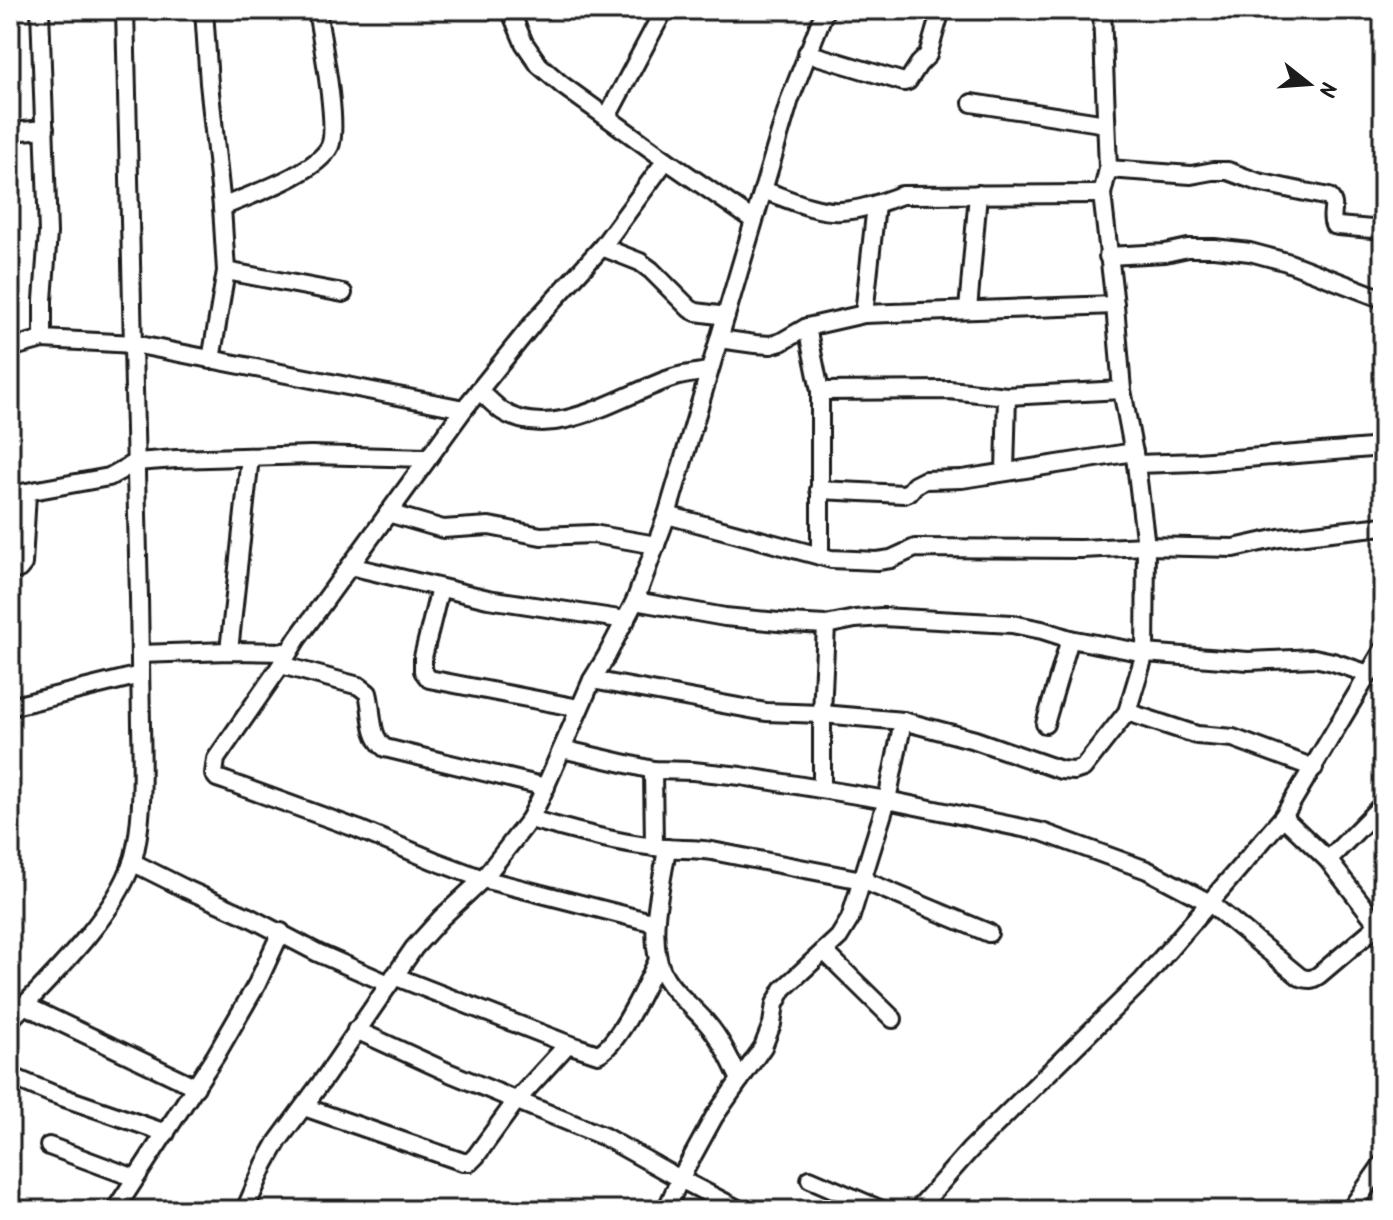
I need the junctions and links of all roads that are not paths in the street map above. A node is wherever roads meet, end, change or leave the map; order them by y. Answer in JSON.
{"nodes":[{"id":1,"x":40,"y":10,"type":"edge"},
{"id":2,"x":125,"y":10,"type":"edge"},
{"id":3,"x":204,"y":10,"type":"edge"},
{"id":4,"x":317,"y":10,"type":"edge"},
{"id":5,"x":510,"y":10,"type":"edge"},
{"id":6,"x":664,"y":10,"type":"edge"},
{"id":7,"x":825,"y":10,"type":"edge"},
{"id":8,"x":941,"y":10,"type":"edge"},
{"id":9,"x":1102,"y":10,"type":"edge"},
{"id":10,"x":807,"y":53,"type":"junction"},
{"id":11,"x":972,"y":103,"type":"dead end"},
{"id":12,"x":607,"y":117,"type":"junction"},
{"id":13,"x":1106,"y":124,"type":"junction"},
{"id":14,"x":45,"y":129,"type":"junction"},
{"id":15,"x":10,"y":132,"type":"edge"},
{"id":16,"x":666,"y":160,"type":"junction"},
{"id":17,"x":1108,"y":169,"type":"junction"},
{"id":18,"x":763,"y":190,"type":"junction"},
{"id":19,"x":978,"y":194,"type":"junction"},
{"id":20,"x":1102,"y":194,"type":"junction"},
{"id":21,"x":876,"y":205,"type":"junction"},
{"id":22,"x":222,"y":207,"type":"junction"},
{"id":23,"x":753,"y":220,"type":"junction"},
{"id":24,"x":1383,"y":230,"type":"edge"},
{"id":25,"x":602,"y":247,"type":"junction"},
{"id":26,"x":1108,"y":256,"type":"junction"},
{"id":27,"x":226,"y":271,"type":"junction"},
{"id":28,"x":343,"y":293,"type":"dead end"},
{"id":29,"x":1383,"y":299,"type":"edge"},
{"id":30,"x":1115,"y":305,"type":"junction"},
{"id":31,"x":968,"y":310,"type":"junction"},
{"id":32,"x":864,"y":314,"type":"junction"},
{"id":33,"x":726,"y":316,"type":"junction"},
{"id":34,"x":807,"y":327,"type":"junction"},
{"id":35,"x":43,"y":339,"type":"junction"},
{"id":36,"x":719,"y":339,"type":"junction"},
{"id":37,"x":134,"y":344,"type":"junction"},
{"id":38,"x":10,"y":348,"type":"edge"},
{"id":39,"x":211,"y":360,"type":"junction"},
{"id":40,"x":709,"y":371,"type":"junction"},
{"id":41,"x":479,"y":390,"type":"junction"},
{"id":42,"x":1122,"y":390,"type":"junction"},
{"id":43,"x":820,"y":391,"type":"junction"},
{"id":44,"x":1007,"y":396,"type":"junction"},
{"id":45,"x":464,"y":409,"type":"junction"},
{"id":46,"x":1383,"y":447,"type":"edge"},
{"id":47,"x":250,"y":457,"type":"junction"},
{"id":48,"x":428,"y":458,"type":"junction"},
{"id":49,"x":1135,"y":458,"type":"junction"},
{"id":50,"x":136,"y":462,"type":"junction"},
{"id":51,"x":1005,"y":471,"type":"junction"},
{"id":52,"x":819,"y":490,"type":"junction"},
{"id":53,"x":19,"y":494,"type":"edge"},
{"id":54,"x":388,"y":513,"type":"junction"},
{"id":55,"x":667,"y":515,"type":"junction"},
{"id":56,"x":1383,"y":526,"type":"edge"},
{"id":57,"x":656,"y":545,"type":"junction"},
{"id":58,"x":1146,"y":546,"type":"junction"},
{"id":59,"x":820,"y":556,"type":"junction"},
{"id":60,"x":350,"y":566,"type":"junction"},
{"id":61,"x":10,"y":571,"type":"edge"},
{"id":62,"x":440,"y":588,"type":"junction"},
{"id":63,"x":635,"y":601,"type":"junction"},
{"id":64,"x":626,"y":620,"type":"junction"},
{"id":65,"x":826,"y":625,"type":"junction"},
{"id":66,"x":1070,"y":639,"type":"junction"},
{"id":67,"x":1383,"y":650,"type":"edge"},
{"id":68,"x":229,"y":651,"type":"junction"},
{"id":69,"x":1145,"y":653,"type":"junction"},
{"id":70,"x":140,"y":654,"type":"junction"},
{"id":71,"x":284,"y":659,"type":"junction"},
{"id":72,"x":1369,"y":674,"type":"junction"},
{"id":73,"x":140,"y":675,"type":"junction"},
{"id":74,"x":592,"y":680,"type":"junction"},
{"id":75,"x":10,"y":707,"type":"edge"},
{"id":76,"x":579,"y":708,"type":"junction"},
{"id":77,"x":1127,"y":712,"type":"junction"},
{"id":78,"x":822,"y":714,"type":"junction"},
{"id":79,"x":903,"y":721,"type":"junction"},
{"id":80,"x":1045,"y":724,"type":"dead end"},
{"id":81,"x":562,"y":749,"type":"junction"},
{"id":82,"x":1314,"y":768,"type":"junction"},
{"id":83,"x":653,"y":770,"type":"junction"},
{"id":84,"x":546,"y":787,"type":"junction"},
{"id":85,"x":822,"y":789,"type":"junction"},
{"id":86,"x":887,"y":800,"type":"junction"},
{"id":87,"x":1383,"y":804,"type":"edge"},
{"id":88,"x":1283,"y":817,"type":"junction"},
{"id":89,"x":530,"y":819,"type":"junction"},
{"id":90,"x":660,"y":848,"type":"junction"},
{"id":91,"x":1328,"y":860,"type":"junction"},
{"id":92,"x":132,"y":862,"type":"junction"},
{"id":93,"x":483,"y":879,"type":"junction"},
{"id":94,"x":862,"y":880,"type":"junction"},
{"id":95,"x":1210,"y":903,"type":"junction"},
{"id":96,"x":655,"y":923,"type":"junction"},
{"id":97,"x":1380,"y":928,"type":"edge"},
{"id":98,"x":281,"y":932,"type":"junction"},
{"id":99,"x":989,"y":933,"type":"dead end"},
{"id":100,"x":824,"y":951,"type":"junction"},
{"id":101,"x":658,"y":960,"type":"junction"},
{"id":102,"x":392,"y":980,"type":"junction"},
{"id":103,"x":24,"y":1005,"type":"junction"},
{"id":104,"x":893,"y":1019,"type":"dead end"},
{"id":105,"x":10,"y":1020,"type":"edge"},
{"id":106,"x":356,"y":1030,"type":"junction"},
{"id":107,"x":568,"y":1044,"type":"junction"},
{"id":108,"x":10,"y":1076,"type":"edge"},
{"id":109,"x":740,"y":1080,"type":"junction"},
{"id":110,"x":196,"y":1087,"type":"junction"},
{"id":111,"x":516,"y":1101,"type":"junction"},
{"id":112,"x":304,"y":1107,"type":"junction"},
{"id":113,"x":166,"y":1133,"type":"junction"},
{"id":114,"x":49,"y":1146,"type":"dead end"},
{"id":115,"x":1383,"y":1163,"type":"edge"},
{"id":116,"x":135,"y":1178,"type":"junction"},
{"id":117,"x":680,"y":1179,"type":"junction"},
{"id":118,"x":810,"y":1179,"type":"dead end"},
{"id":119,"x":115,"y":1210,"type":"edge"},
{"id":120,"x":245,"y":1210,"type":"edge"},
{"id":121,"x":666,"y":1210,"type":"edge"},
{"id":122,"x":740,"y":1210,"type":"edge"},
{"id":123,"x":882,"y":1210,"type":"edge"},
{"id":124,"x":917,"y":1210,"type":"edge"},
{"id":125,"x":1350,"y":1210,"type":"edge"}],
"edges":[{"from":1,"to":14,"type":"street"},
{"from":2,"to":37,"type":"street"},
{"from":3,"to":22,"type":"street"},
{"from":4,"to":22,"type":"street"},
{"from":5,"to":12,"type":"street"},
{"from":6,"to":12,"type":"street"},
{"from":7,"to":10,"type":"street"},
{"from":8,"to":10,"type":"street"},
{"from":9,"to":13,"type":"street"},
{"from":10,"to":18,"type":"street"},
{"from":11,"to":13,"type":"street"},
{"from":12,"to":16,"type":"street"},
{"from":13,"to":17,"type":"street"},
{"from":14,"to":15,"type":"street"},
{"from":14,"to":35,"type":"street"},
{"from":16,"to":23,"type":"street"},
{"from":16,"to":25,"type":"street"},
{"from":17,"to":20,"type":"street"},
{"from":17,"to":24,"type":"street"},
{"from":18,"to":21,"type":"street"},
{"from":18,"to":23,"type":"street"},
{"from":19,"to":20,"type":"street"},
{"from":19,"to":21,"type":"street"},
{"from":19,"to":31,"type":"street"},
{"from":20,"to":26,"type":"street"},
{"from":21,"to":32,"type":"street"},
{"from":22,"to":27,"type":"street"},
{"from":23,"to":33,"type":"street"},
{"from":25,"to":33,"type":"street"},
{"from":25,"to":41,"type":"street"},
{"from":26,"to":29,"type":"street"},
{"from":26,"to":30,"type":"street"},
{"from":27,"to":28,"type":"street"},
{"from":27,"to":39,"type":"street"},
{"from":30,"to":31,"type":"street"},
{"from":30,"to":42,"type":"street"},
{"from":31,"to":32,"type":"street"},
{"from":32,"to":34,"type":"street"},
{"from":33,"to":36,"type":"street"},
{"from":34,"to":36,"type":"street"},
{"from":34,"to":43,"type":"street"},
{"from":35,"to":37,"type":"street"},
{"from":35,"to":38,"type":"street"},
{"from":36,"to":40,"type":"street"},
{"from":37,"to":39,"type":"street"},
{"from":37,"to":50,"type":"street"},
{"from":39,"to":45,"type":"street"},
{"from":40,"to":41,"type":"street"},
{"from":40,"to":55,"type":"street"},
{"from":41,"to":45,"type":"street"},
{"from":42,"to":44,"type":"street"},
{"from":42,"to":49,"type":"street"},
{"from":43,"to":44,"type":"street"},
{"from":43,"to":52,"type":"street"},
{"from":44,"to":51,"type":"street"},
{"from":45,"to":48,"type":"street"},
{"from":46,"to":49,"type":"street"},
{"from":47,"to":48,"type":"street"},
{"from":47,"to":50,"type":"street"},
{"from":47,"to":68,"type":"street"},
{"from":48,"to":54,"type":"street"},
{"from":49,"to":51,"type":"street"},
{"from":49,"to":58,"type":"street"},
{"from":50,"to":53,"type":"street"},
{"from":50,"to":70,"type":"street"},
{"from":51,"to":52,"type":"street"},
{"from":52,"to":59,"type":"street"},
{"from":53,"to":61,"type":"street"},
{"from":54,"to":57,"type":"street"},
{"from":54,"to":60,"type":"street"},
{"from":55,"to":57,"type":"street"},
{"from":55,"to":59,"type":"street"},
{"from":56,"to":58,"type":"street"},
{"from":57,"to":63,"type":"street"},
{"from":58,"to":59,"type":"street"},
{"from":58,"to":69,"type":"street"},
{"from":60,"to":62,"type":"street"},
{"from":60,"to":71,"type":"street"},
{"from":62,"to":64,"type":"street"},
{"from":62,"to":76,"type":"street"},
{"from":63,"to":64,"type":"street"},
{"from":63,"to":65,"type":"street"},
{"from":64,"to":74,"type":"street"},
{"from":65,"to":66,"type":"street"},
{"from":65,"to":78,"type":"street"},
{"from":66,"to":69,"type":"street"},
{"from":66,"to":80,"type":"street"},
{"from":67,"to":72,"type":"street"},
{"from":68,"to":70,"type":"street"},
{"from":68,"to":71,"type":"street"},
{"from":69,"to":72,"type":"street"},
{"from":69,"to":77,"type":"street"},
{"from":70,"to":73,"type":"street"},
{"from":71,"to":84,"type":"street"},
{"from":71,"to":93,"type":"street"},
{"from":72,"to":82,"type":"street"},
{"from":73,"to":75,"type":"street"},
{"from":73,"to":92,"type":"street"},
{"from":74,"to":76,"type":"street"},
{"from":74,"to":78,"type":"street"},
{"from":76,"to":81,"type":"street"},
{"from":77,"to":79,"type":"street"},
{"from":77,"to":82,"type":"street"},
{"from":78,"to":79,"type":"street"},
{"from":78,"to":85,"type":"street"},
{"from":79,"to":86,"type":"street"},
{"from":81,"to":83,"type":"street"},
{"from":81,"to":84,"type":"street"},
{"from":82,"to":88,"type":"street"},
{"from":83,"to":85,"type":"street"},
{"from":83,"to":90,"type":"street"},
{"from":84,"to":89,"type":"street"},
{"from":85,"to":86,"type":"street"},
{"from":86,"to":94,"type":"street"},
{"from":86,"to":95,"type":"street"},
{"from":87,"to":91,"type":"street"},
{"from":88,"to":91,"type":"street"},
{"from":88,"to":95,"type":"street"},
{"from":89,"to":90,"type":"street"},
{"from":89,"to":93,"type":"street"},
{"from":90,"to":94,"type":"street"},
{"from":90,"to":96,"type":"street"},
{"from":91,"to":97,"type":"street"},
{"from":92,"to":98,"type":"street"},
{"from":92,"to":103,"type":"street"},
{"from":93,"to":96,"type":"street"},
{"from":93,"to":102,"type":"street"},
{"from":94,"to":99,"type":"street"},
{"from":94,"to":100,"type":"street"},
{"from":95,"to":97,"type":"street"},
{"from":95,"to":124,"type":"street"},
{"from":96,"to":101,"type":"street"},
{"from":98,"to":102,"type":"street"},
{"from":98,"to":110,"type":"street"},
{"from":100,"to":104,"type":"street"},
{"from":100,"to":109,"type":"street"},
{"from":101,"to":107,"type":"street"},
{"from":101,"to":109,"type":"street"},
{"from":102,"to":106,"type":"street"},
{"from":102,"to":107,"type":"street"},
{"from":103,"to":105,"type":"street"},
{"from":103,"to":110,"type":"street"},
{"from":106,"to":111,"type":"street"},
{"from":106,"to":112,"type":"street"},
{"from":107,"to":111,"type":"street"},
{"from":108,"to":113,"type":"street"},
{"from":109,"to":117,"type":"street"},
{"from":110,"to":113,"type":"street"},
{"from":111,"to":112,"type":"street"},
{"from":111,"to":117,"type":"street"},
{"from":112,"to":120,"type":"street"},
{"from":113,"to":116,"type":"street"},
{"from":114,"to":116,"type":"street"},
{"from":115,"to":125,"type":"street"},
{"from":116,"to":119,"type":"street"},
{"from":117,"to":121,"type":"street"},
{"from":117,"to":122,"type":"street"},
{"from":118,"to":123,"type":"street"}]}
